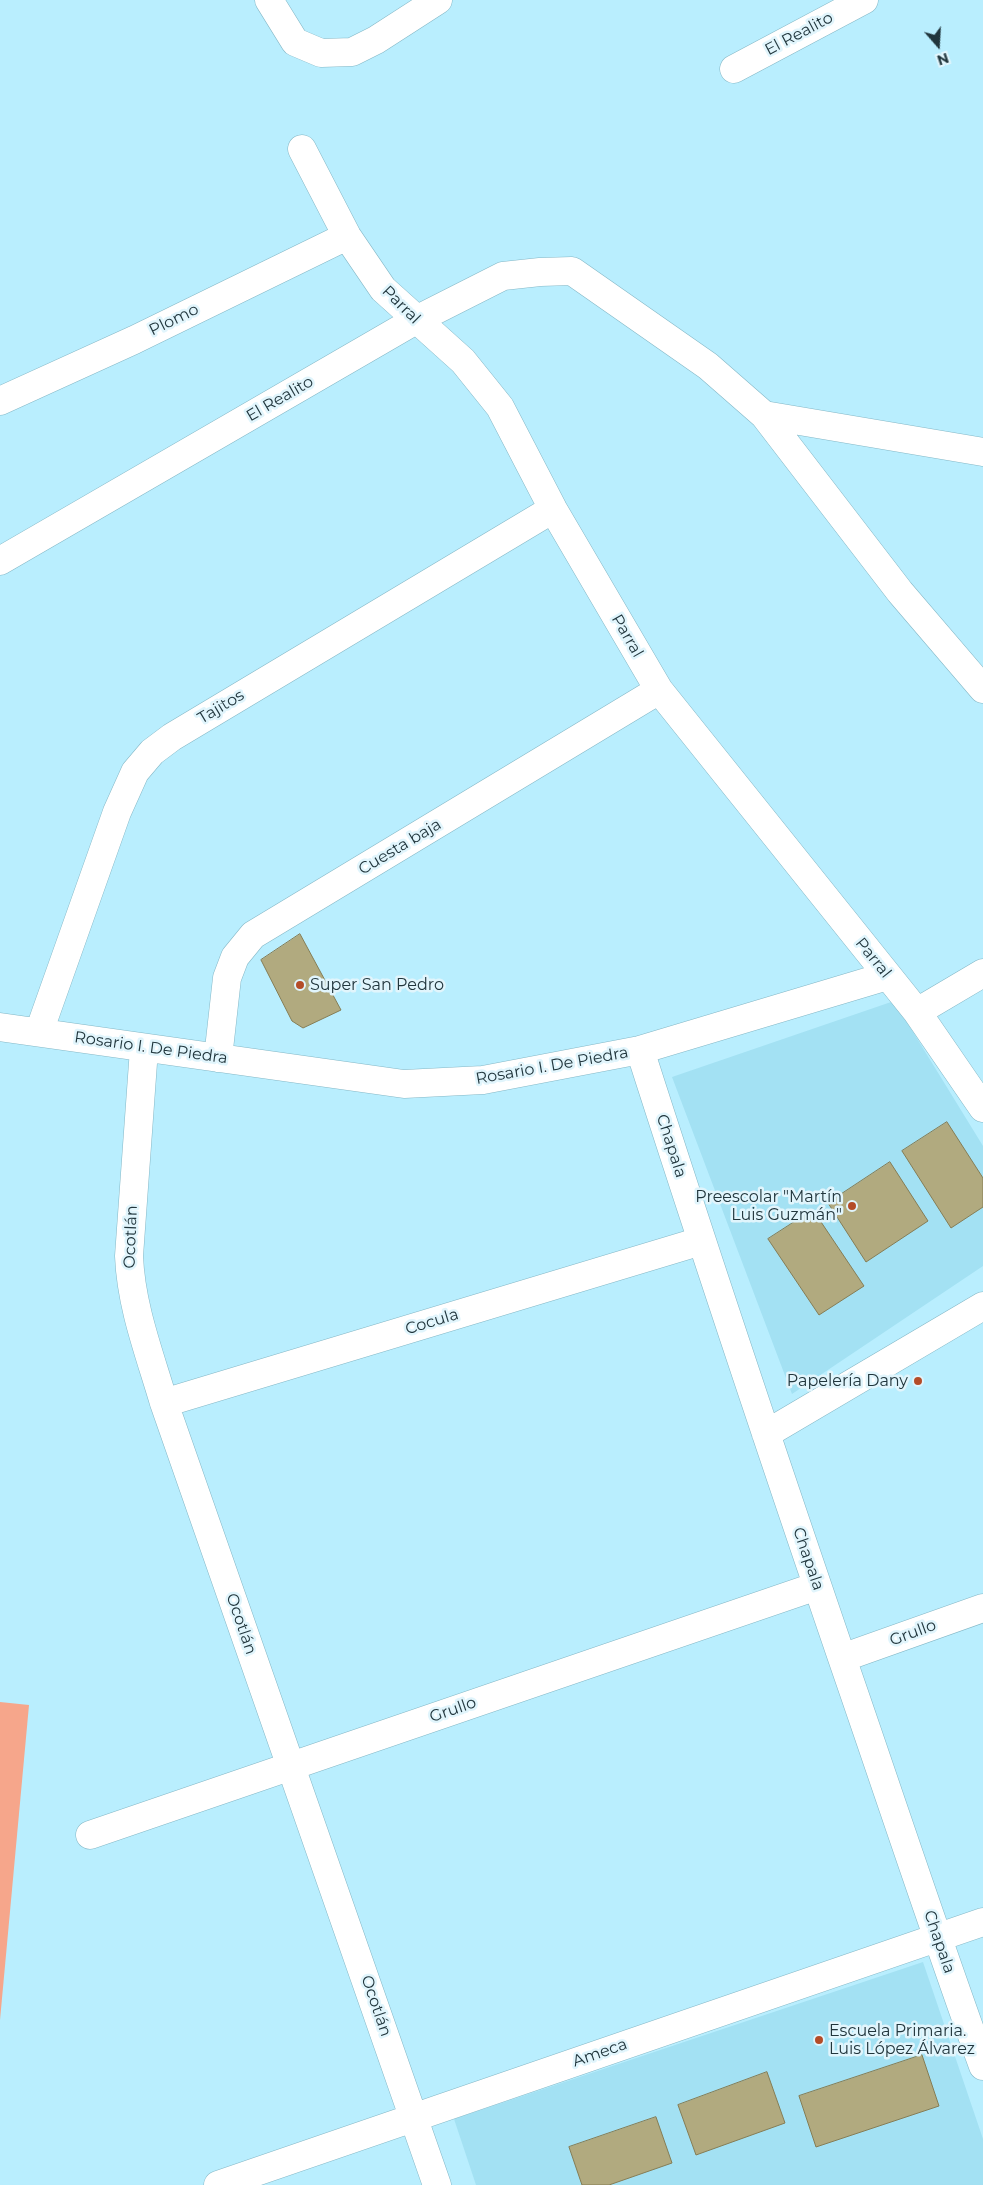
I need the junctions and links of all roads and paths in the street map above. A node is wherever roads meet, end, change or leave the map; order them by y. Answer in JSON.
{"nodes":[{"id":1,"x":269,"y":0,"type":"edge"},
{"id":2,"x":438,"y":0,"type":"edge"},
{"id":3,"x":864,"y":0,"type":"edge"},
{"id":4,"x":734,"y":69,"type":"dead end"},
{"id":5,"x":302,"y":149,"type":"dead end"},
{"id":6,"x":347,"y":236,"type":"junction"},
{"id":7,"x":416,"y":320,"type":"junction"},
{"id":8,"x":0,"y":401,"type":"edge"},
{"id":9,"x":764,"y":415,"type":"junction"},
{"id":10,"x":983,"y":452,"type":"edge"},
{"id":11,"x":552,"y":509,"type":"junction"},
{"id":12,"x":0,"y":561,"type":"edge"},
{"id":13,"x":983,"y":688,"type":"edge"},
{"id":14,"x":659,"y":690,"type":"junction"},
{"id":15,"x":983,"y":973,"type":"edge"},
{"id":16,"x":887,"y":976,"type":"junction"},
{"id":17,"x":917,"y":1012,"type":"junction"},
{"id":18,"x":0,"y":1027,"type":"edge"},
{"id":19,"x":39,"y":1032,"type":"junction"},
{"id":20,"x":144,"y":1048,"type":"junction"},
{"id":21,"x":640,"y":1050,"type":"junction"},
{"id":22,"x":218,"y":1058,"type":"junction"},
{"id":23,"x":983,"y":1108,"type":"edge"},
{"id":24,"x":701,"y":1241,"type":"junction"},
{"id":25,"x":983,"y":1306,"type":"edge"},
{"id":26,"x":164,"y":1404,"type":"junction"},
{"id":27,"x":766,"y":1434,"type":"junction"},
{"id":28,"x":817,"y":1586,"type":"junction"},
{"id":29,"x":983,"y":1608,"type":"edge"},
{"id":30,"x":842,"y":1658,"type":"junction"},
{"id":31,"x":290,"y":1766,"type":"junction"},
{"id":32,"x":90,"y":1835,"type":"dead end"},
{"id":33,"x":983,"y":1922,"type":"edge"},
{"id":34,"x":937,"y":1938,"type":"junction"},
{"id":35,"x":983,"y":2066,"type":"edge"},
{"id":36,"x":414,"y":2116,"type":"junction"},
{"id":37,"x":218,"y":2185,"type":"edge"},
{"id":38,"x":438,"y":2185,"type":"edge"}],
"edges":[{"from":1,"to":2,"type":"street"},
{"from":3,"to":4,"type":"street","name":"El Realito"},
{"from":5,"to":6,"type":"street","name":"Parral"},
{"from":6,"to":7,"type":"street","name":"Parral"},
{"from":6,"to":8,"type":"street","name":"Plomo"},
{"from":7,"to":9,"type":"street","name":"El Realito"},
{"from":7,"to":11,"type":"street","name":"Parral"},
{"from":7,"to":12,"type":"street","name":"El Realito"},
{"from":9,"to":10,"type":"street"},
{"from":9,"to":13,"type":"street"},
{"from":11,"to":14,"type":"street","name":"Parral"},
{"from":11,"to":19,"type":"street","name":"Tajitos"},
{"from":14,"to":16,"type":"street","name":"Parral"},
{"from":14,"to":22,"type":"street","name":"Cuesta baja"},
{"from":15,"to":17,"type":"street"},
{"from":16,"to":17,"type":"street","name":"Parral"},
{"from":16,"to":21,"type":"street","name":"Rosario I. De Piedra"},
{"from":17,"to":23,"type":"street","name":"Parral"},
{"from":18,"to":19,"type":"street","name":"Rosario I. De Piedra"},
{"from":19,"to":20,"type":"street","name":"Rosario I. De Piedra"},
{"from":20,"to":22,"type":"street","name":"Rosario I. De Piedra"},
{"from":20,"to":26,"type":"street","name":"Ocotlán"},
{"from":21,"to":22,"type":"street","name":"Rosario I. De Piedra"},
{"from":21,"to":24,"type":"street","name":"Chapala"},
{"from":24,"to":26,"type":"street","name":"Cocula"},
{"from":24,"to":27,"type":"street","name":"Chapala"},
{"from":25,"to":27,"type":"street"},
{"from":26,"to":31,"type":"street","name":"Ocotlán"},
{"from":27,"to":28,"type":"street","name":"Chapala"},
{"from":28,"to":30,"type":"street","name":"Chapala"},
{"from":28,"to":31,"type":"street","name":"Grullo"},
{"from":29,"to":30,"type":"street","name":"Grullo"},
{"from":30,"to":34,"type":"street","name":"Chapala"},
{"from":31,"to":32,"type":"street","name":"Grullo"},
{"from":31,"to":36,"type":"street","name":"Ocotlán"},
{"from":33,"to":34,"type":"street","name":"Ameca"},
{"from":34,"to":35,"type":"street","name":"Chapala"},
{"from":34,"to":36,"type":"street","name":"Ameca"},
{"from":36,"to":37,"type":"street","name":"Ameca"},
{"from":36,"to":38,"type":"street","name":"Ocotlán"}]}
